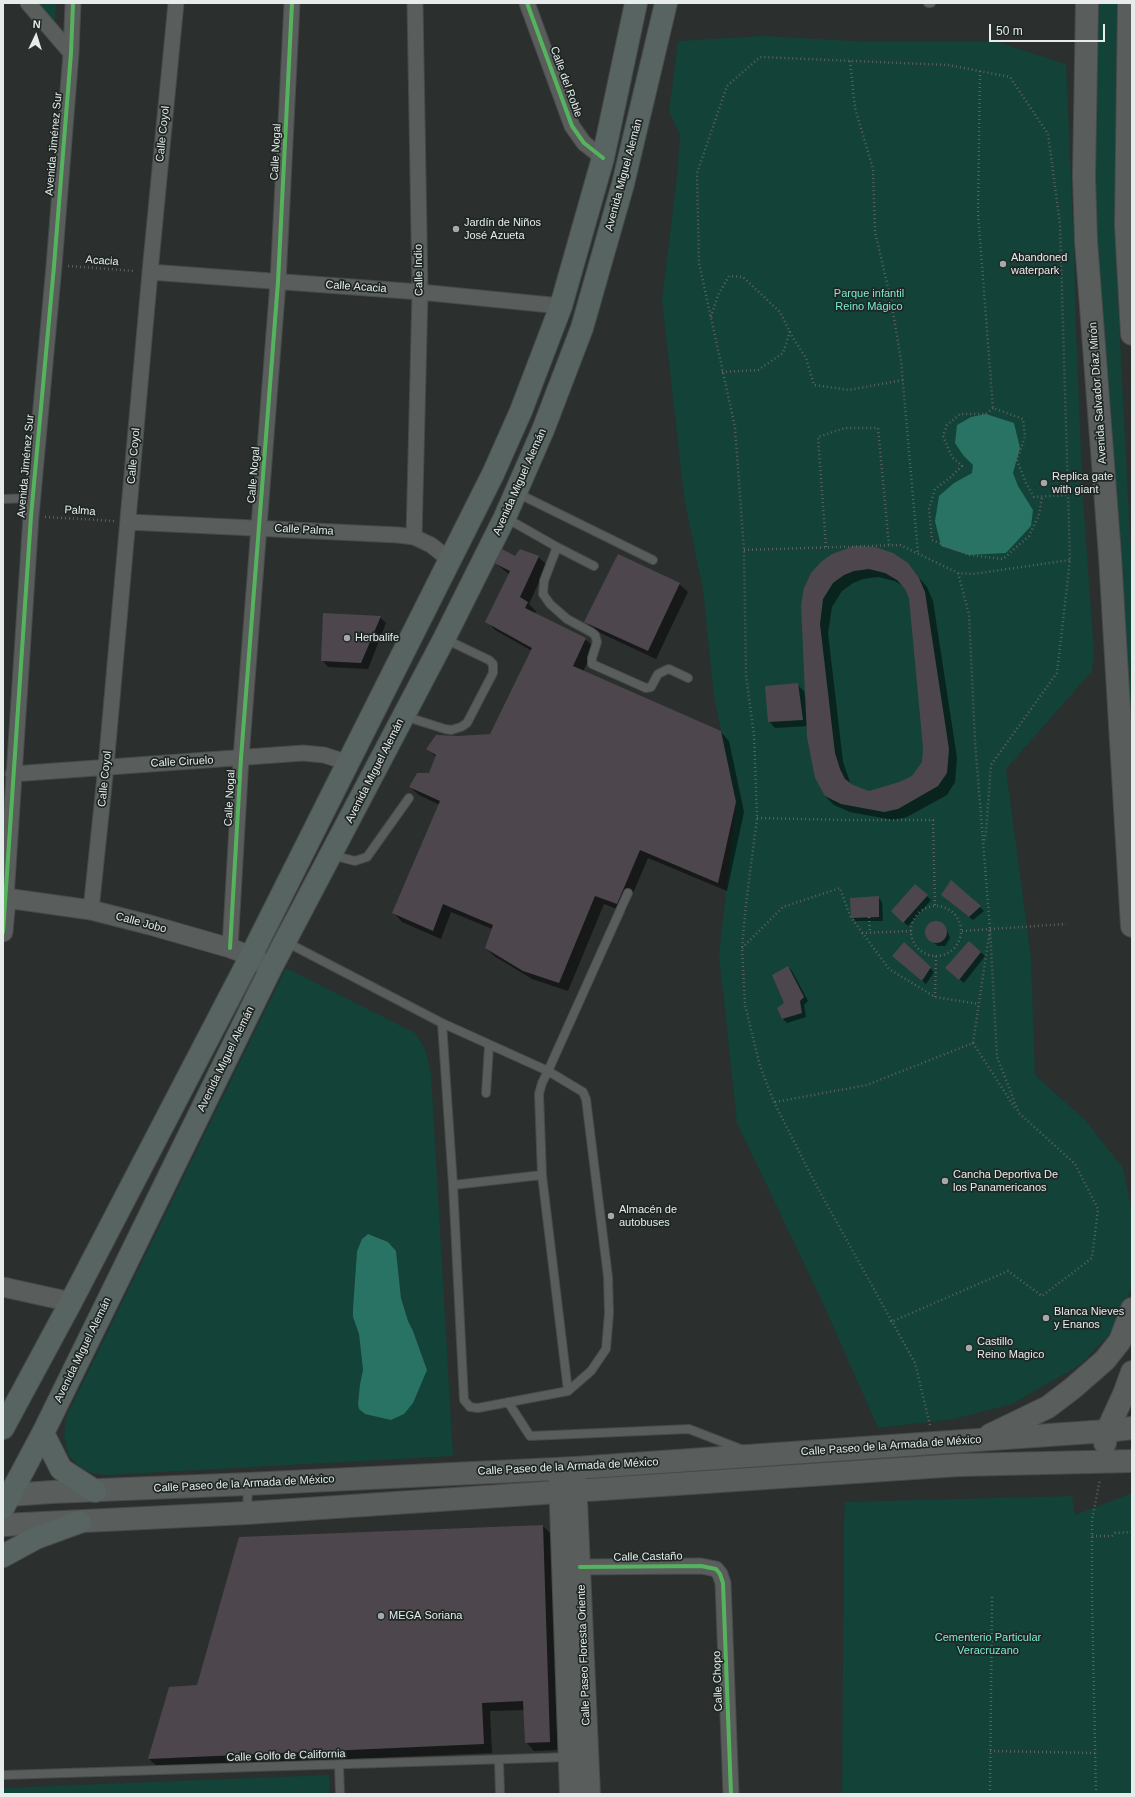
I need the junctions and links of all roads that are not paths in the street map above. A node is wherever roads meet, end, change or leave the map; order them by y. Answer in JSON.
{"nodes":[{"id":1,"x":28,"y":3,"type":"edge"},
{"id":2,"x":73,"y":3,"type":"edge"},
{"id":3,"x":176,"y":3,"type":"edge"},
{"id":4,"x":292,"y":3,"type":"edge"},
{"id":5,"x":415,"y":3,"type":"edge"},
{"id":6,"x":527,"y":3,"type":"edge"},
{"id":7,"x":636,"y":3,"type":"edge"},
{"id":8,"x":666,"y":3,"type":"edge"},
{"id":9,"x":1087,"y":3,"type":"edge"},
{"id":10,"x":1129,"y":3,"type":"edge"},
{"id":11,"x":71,"y":53,"type":"junction"},
{"id":12,"x":603,"y":158,"type":"junction"},
{"id":13,"x":150,"y":272,"type":"junction"},
{"id":14,"x":278,"y":282,"type":"junction"},
{"id":15,"x":420,"y":292,"type":"junction"},
{"id":16,"x":561,"y":306,"type":"junction"},
{"id":17,"x":1132,"y":334,"type":"edge"},
{"id":18,"x":516,"y":493,"type":"junction"},
{"id":19,"x":32,"y":498,"type":"junction"},
{"id":20,"x":3,"y":499,"type":"edge"},
{"id":21,"x":505,"y":517,"type":"junction"},
{"id":22,"x":128,"y":522,"type":"junction"},
{"id":23,"x":259,"y":528,"type":"junction"},
{"id":24,"x":414,"y":537,"type":"junction"},
{"id":25,"x":558,"y":547,"type":"junction"},
{"id":26,"x":450,"y":560,"type":"junction"},
{"id":27,"x":653,"y":560,"type":"dead end"},
{"id":28,"x":594,"y":566,"type":"dead end"},
{"id":29,"x":444,"y":639,"type":"junction"},
{"id":30,"x":688,"y":678,"type":"dead end"},
{"id":31,"x":404,"y":715,"type":"junction"},
{"id":32,"x":241,"y":758,"type":"junction"},
{"id":33,"x":348,"y":763,"type":"junction"},
{"id":34,"x":106,"y":766,"type":"junction"},
{"id":35,"x":13,"y":774,"type":"junction"},
{"id":36,"x":1127,"y":786,"type":"edge"},
{"id":37,"x":409,"y":798,"type":"dead end"},
{"id":38,"x":330,"y":855,"type":"junction"},
{"id":39,"x":628,"y":894,"type":"dead end"},
{"id":40,"x":6,"y":898,"type":"junction"},
{"id":41,"x":91,"y":910,"type":"junction"},
{"id":42,"x":1132,"y":926,"type":"edge"},
{"id":43,"x":3,"y":932,"type":"edge"},
{"id":44,"x":285,"y":941,"type":"junction"},
{"id":45,"x":230,"y":948,"type":"junction"},
{"id":46,"x":251,"y":956,"type":"junction"},
{"id":47,"x":271,"y":968,"type":"junction"},
{"id":48,"x":442,"y":1023,"type":"junction"},
{"id":49,"x":489,"y":1046,"type":"junction"},
{"id":50,"x":548,"y":1071,"type":"junction"},
{"id":51,"x":486,"y":1093,"type":"dead end"},
{"id":52,"x":542,"y":1175,"type":"junction"},
{"id":53,"x":453,"y":1185,"type":"junction"},
{"id":54,"x":3,"y":1287,"type":"edge"},
{"id":55,"x":71,"y":1302,"type":"junction"},
{"id":56,"x":1132,"y":1309,"type":"edge"},
{"id":57,"x":1132,"y":1372,"type":"edge"},
{"id":58,"x":568,"y":1391,"type":"junction"},
{"id":59,"x":508,"y":1402,"type":"junction"},
{"id":60,"x":3,"y":1428,"type":"edge"},
{"id":61,"x":1132,"y":1428,"type":"edge"},
{"id":62,"x":1107,"y":1431,"type":"junction"},
{"id":63,"x":43,"y":1433,"type":"junction"},
{"id":64,"x":980,"y":1439,"type":"junction"},
{"id":65,"x":757,"y":1455,"type":"junction"},
{"id":66,"x":1132,"y":1461,"type":"edge"},
{"id":67,"x":1102,"y":1462,"type":"junction"},
{"id":68,"x":567,"y":1468,"type":"junction"},
{"id":69,"x":461,"y":1473,"type":"junction"},
{"id":70,"x":369,"y":1478,"type":"junction"},
{"id":71,"x":248,"y":1484,"type":"junction"},
{"id":72,"x":95,"y":1491,"type":"junction"},
{"id":73,"x":569,"y":1492,"type":"junction"},
{"id":74,"x":464,"y":1498,"type":"junction"},
{"id":75,"x":5,"y":1500,"type":"edge"},
{"id":76,"x":371,"y":1504,"type":"junction"},
{"id":77,"x":247,"y":1513,"type":"junction"},
{"id":78,"x":80,"y":1522,"type":"junction"},
{"id":79,"x":3,"y":1525,"type":"edge"},
{"id":80,"x":3,"y":1556,"type":"edge"},
{"id":81,"x":580,"y":1567,"type":"junction"},
{"id":82,"x":716,"y":1569,"type":"joint"},
{"id":83,"x":570,"y":1757,"type":"junction"},
{"id":84,"x":499,"y":1760,"type":"junction"},
{"id":85,"x":339,"y":1765,"type":"junction"},
{"id":86,"x":3,"y":1775,"type":"edge"},
{"id":87,"x":340,"y":1794,"type":"edge"},
{"id":88,"x":500,"y":1794,"type":"edge"},
{"id":89,"x":571,"y":1794,"type":"edge"},
{"id":90,"x":589,"y":1794,"type":"edge"},
{"id":91,"x":731,"y":1794,"type":"edge"}],
"edges":[{"from":1,"to":11,"type":"street"},
{"from":2,"to":11,"type":"street","name":"Avenida Jiménez Sur"},
{"from":3,"to":13,"type":"street","name":"Calle Coyol"},
{"from":4,"to":14,"type":"street","name":"Calle Nogal"},
{"from":5,"to":15,"type":"street","name":"Calle Indio"},
{"from":6,"to":12,"type":"street","name":"Calle del Roble"},
{"from":7,"to":12,"type":"main road"},
{"from":8,"to":18,"type":"main road","name":"Avenida Miguel Alemán"},
{"from":9,"to":36,"type":"main road","name":"Avenida Salvador Díaz Mirón"},
{"from":10,"to":17,"type":"main road"},
{"from":11,"to":19,"type":"street","name":"Avenida Jiménez Sur"},
{"from":12,"to":16,"type":"main road"},
{"from":13,"to":14,"type":"street","name":"Calle Acacia"},
{"from":13,"to":22,"type":"street","name":"Calle Coyol"},
{"from":14,"to":15,"type":"street","name":"Calle Acacia"},
{"from":14,"to":23,"type":"street","name":"Calle Nogal"},
{"from":15,"to":16,"type":"street","name":"Calle Acacia"},
{"from":15,"to":24,"type":"street","name":"Calle Indio"},
{"from":16,"to":26,"type":"main road"},
{"from":18,"to":21,"type":"main road","name":"Avenida Miguel Alemán"},
{"from":18,"to":27,"type":"lane"},
{"from":19,"to":20,"type":"lane"},
{"from":19,"to":35,"type":"street","name":"Avenida Jiménez Sur"},
{"from":21,"to":25,"type":"lane"},
{"from":21,"to":29,"type":"main road","name":"Avenida Miguel Alemán"},
{"from":22,"to":23,"type":"street","name":"Calle Palma"},
{"from":22,"to":34,"type":"street","name":"Calle Coyol"},
{"from":23,"to":24,"type":"street","name":"Calle Palma"},
{"from":23,"to":32,"type":"street","name":"Calle Nogal"},
{"from":24,"to":26,"type":"street","name":"Calle Palma"},
{"from":25,"to":28,"type":"lane"},
{"from":25,"to":30,"type":"lane"},
{"from":26,"to":33,"type":"main road"},
{"from":29,"to":31,"type":"main road","name":"Avenida Miguel Alemán"},
{"from":29,"to":31,"type":"lane"},
{"from":31,"to":38,"type":"main road","name":"Avenida Miguel Alemán"},
{"from":32,"to":33,"type":"street","name":"Calle Ciruelo"},
{"from":32,"to":34,"type":"street","name":"Calle Ciruelo"},
{"from":32,"to":45,"type":"street","name":"Calle Nogal"},
{"from":33,"to":46,"type":"main road"},
{"from":34,"to":35,"type":"street","name":"Calle Ciruelo"},
{"from":34,"to":41,"type":"street","name":"Calle Coyol"},
{"from":35,"to":40,"type":"street","name":"Avenida Jiménez Sur"},
{"from":36,"to":42,"type":"main road","name":"Avenida Salvador Díaz Mirón"},
{"from":37,"to":38,"type":"lane"},
{"from":38,"to":44,"type":"main road","name":"Avenida Miguel Alemán"},
{"from":39,"to":50,"type":"lane"},
{"from":40,"to":41,"type":"street","name":"Calle Jobo"},
{"from":40,"to":43,"type":"street","name":"Avenida Jiménez Sur"},
{"from":41,"to":45,"type":"street","name":"Calle Jobo"},
{"from":44,"to":47,"type":"main road","name":"Avenida Miguel Alemán"},
{"from":44,"to":48,"type":"lane"},
{"from":45,"to":46,"type":"street","name":"Calle Jobo"},
{"from":46,"to":47,"type":"street","name":"Calle Jobo"},
{"from":46,"to":55,"type":"main road"},
{"from":47,"to":63,"type":"main road","name":"Avenida Miguel Alemán"},
{"from":48,"to":49,"type":"lane"},
{"from":48,"to":53,"type":"lane"},
{"from":49,"to":50,"type":"lane"},
{"from":49,"to":51,"type":"lane"},
{"from":50,"to":52,"type":"lane"},
{"from":50,"to":58,"type":"lane"},
{"from":52,"to":53,"type":"lane"},
{"from":52,"to":58,"type":"lane"},
{"from":53,"to":59,"type":"lane"},
{"from":54,"to":55,"type":"street"},
{"from":55,"to":60,"type":"main road"},
{"from":56,"to":64,"type":"main road"},
{"from":57,"to":62,"type":"main road"},
{"from":58,"to":59,"type":"lane"},
{"from":59,"to":65,"type":"lane"},
{"from":61,"to":62,"type":"main road","name":"Calle Paseo de la Armada de México"},
{"from":62,"to":64,"type":"main road","name":"Calle Paseo de la Armada de México"},
{"from":62,"to":67,"type":"main road"},
{"from":63,"to":72,"type":"main road"},
{"from":63,"to":75,"type":"main road","name":"Avenida Miguel Alemán"},
{"from":64,"to":65,"type":"main road","name":"Calle Paseo de la Armada de México"},
{"from":65,"to":68,"type":"main road","name":"Calle Paseo de la Armada de México"},
{"from":66,"to":67,"type":"main road"},
{"from":67,"to":73,"type":"main road"},
{"from":68,"to":69,"type":"main road","name":"Calle Paseo de la Armada de México"},
{"from":68,"to":73,"type":"main road","name":"Calle Paseo Floresta Oriente"},
{"from":69,"to":70,"type":"main road","name":"Calle Paseo de la Armada de México"},
{"from":69,"to":74,"type":"main road"},
{"from":70,"to":71,"type":"main road","name":"Calle Paseo de la Armada de México"},
{"from":70,"to":76,"type":"main road"},
{"from":71,"to":72,"type":"main road","name":"Calle Paseo de la Armada de México"},
{"from":71,"to":77,"type":"lane"},
{"from":72,"to":75,"type":"main road","name":"Calle Paseo de la Armada de México"},
{"from":73,"to":74,"type":"main road"},
{"from":73,"to":81,"type":"main road","name":"Calle Paseo Floresta Oriente"},
{"from":73,"to":83,"type":"main road","name":"Calle Paseo Floresta Oriente"},
{"from":74,"to":76,"type":"main road"},
{"from":76,"to":77,"type":"main road"},
{"from":77,"to":78,"type":"main road"},
{"from":78,"to":79,"type":"main road"},
{"from":78,"to":80,"type":"main road"},
{"from":81,"to":82,"type":"street","name":"Calle Castaño"},
{"from":81,"to":90,"type":"main road","name":"Calle Paseo Floresta Oriente"},
{"from":82,"to":91,"type":"street","name":"Calle Chopo"},
{"from":83,"to":84,"type":"lane","name":"Calle Golfo de California"},
{"from":83,"to":89,"type":"main road","name":"Calle Paseo Floresta Oriente"},
{"from":84,"to":85,"type":"lane","name":"Calle Golfo de California"},
{"from":84,"to":88,"type":"lane"},
{"from":85,"to":86,"type":"lane","name":"Calle Golfo de California"},
{"from":85,"to":87,"type":"lane"}]}
